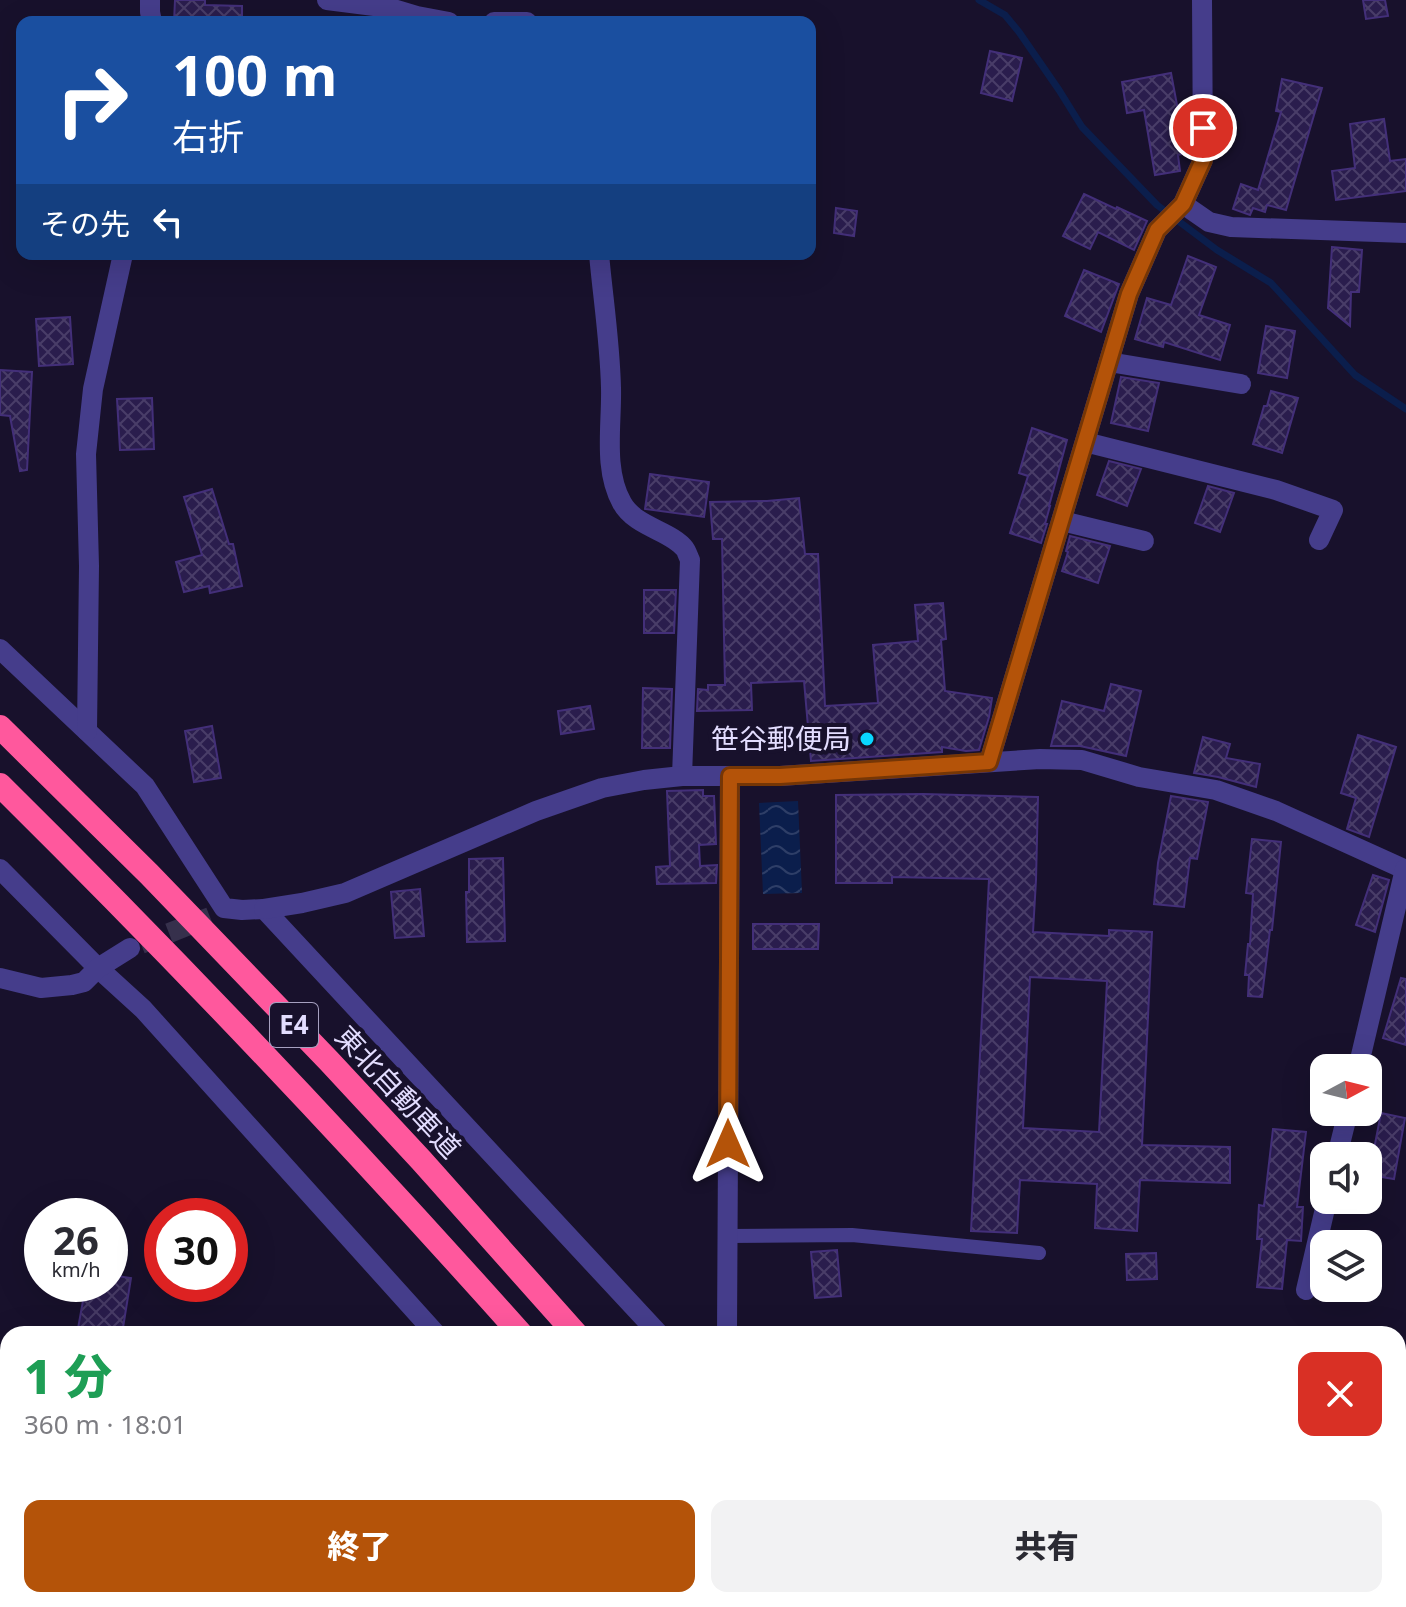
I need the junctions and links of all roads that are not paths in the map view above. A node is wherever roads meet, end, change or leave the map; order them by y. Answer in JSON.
{"nodes":[{"id":1,"x":327,"y":0,"type":"edge"},
{"id":2,"x":1202,"y":0,"type":"edge"},
{"id":3,"x":417,"y":16,"type":"edge"},
{"id":4,"x":1183,"y":204,"type":"junction"},
{"id":5,"x":1406,"y":233,"type":"edge"},
{"id":6,"x":122,"y":260,"type":"edge"},
{"id":7,"x":600,"y":260,"type":"edge"},
{"id":8,"x":1109,"y":362,"type":"junction"},
{"id":9,"x":1241,"y":384,"type":"dead end"},
{"id":10,"x":1085,"y":442,"type":"junction"},
{"id":11,"x":1062,"y":521,"type":"junction"},
{"id":12,"x":1319,"y":540,"type":"dead end"},
{"id":13,"x":1144,"y":541,"type":"dead end"},
{"id":14,"x":0,"y":649,"type":"edge"},
{"id":15,"x":0,"y":727,"type":"edge"},
{"id":16,"x":87,"y":731,"type":"junction"},
{"id":17,"x":989,"y":762,"type":"junction"},
{"id":18,"x":682,"y":776,"type":"junction"},
{"id":19,"x":730,"y":776,"type":"junction"},
{"id":20,"x":0,"y":785,"type":"edge"},
{"id":21,"x":0,"y":869,"type":"edge"},
{"id":22,"x":1406,"y":869,"type":"edge"},
{"id":23,"x":264,"y":909,"type":"junction"},
{"id":24,"x":130,"y":948,"type":"tunnel mouth"},
{"id":25,"x":98,"y":968,"type":"junction"},
{"id":26,"x":0,"y":978,"type":"edge"},
{"id":27,"x":1361,"y":1054,"type":"edge"},
{"id":28,"x":1324,"y":1214,"type":"edge"},
{"id":29,"x":728,"y":1236,"type":"junction"},
{"id":30,"x":1039,"y":1253,"type":"dead end"},
{"id":31,"x":1306,"y":1290,"type":"dead end"},
{"id":32,"x":429,"y":1326,"type":"edge"},
{"id":33,"x":514,"y":1326,"type":"edge"},
{"id":34,"x":569,"y":1326,"type":"edge"},
{"id":35,"x":652,"y":1326,"type":"edge"},
{"id":36,"x":727,"y":1326,"type":"edge"}],
"edges":[{"from":1,"to":3,"type":"street"},
{"from":2,"to":4,"type":"street"},
{"from":4,"to":5,"type":"street"},
{"from":4,"to":8,"type":"street"},
{"from":6,"to":16,"type":"street"},
{"from":7,"to":18,"type":"street"},
{"from":8,"to":9,"type":"street"},
{"from":8,"to":10,"type":"street"},
{"from":10,"to":11,"type":"street"},
{"from":10,"to":12,"type":"street"},
{"from":11,"to":13,"type":"street"},
{"from":11,"to":17,"type":"street"},
{"from":14,"to":16,"type":"street"},
{"from":15,"to":34,"type":"highway","name":"東北自動車道","number":"E4"},
{"from":16,"to":23,"type":"street"},
{"from":17,"to":19,"type":"street"},
{"from":17,"to":22,"type":"street"},
{"from":18,"to":19,"type":"street"},
{"from":18,"to":23,"type":"street"},
{"from":19,"to":29,"type":"street"},
{"from":20,"to":33,"type":"highway","number":"E4"},
{"from":21,"to":25,"type":"street"},
{"from":22,"to":27,"type":"street"},
{"from":23,"to":35,"type":"street"},
{"from":24,"to":25,"type":"street"},
{"from":25,"to":26,"type":"street"},
{"from":25,"to":32,"type":"street"},
{"from":28,"to":31,"type":"street"},
{"from":29,"to":30,"type":"lane"},
{"from":29,"to":36,"type":"street"}]}
